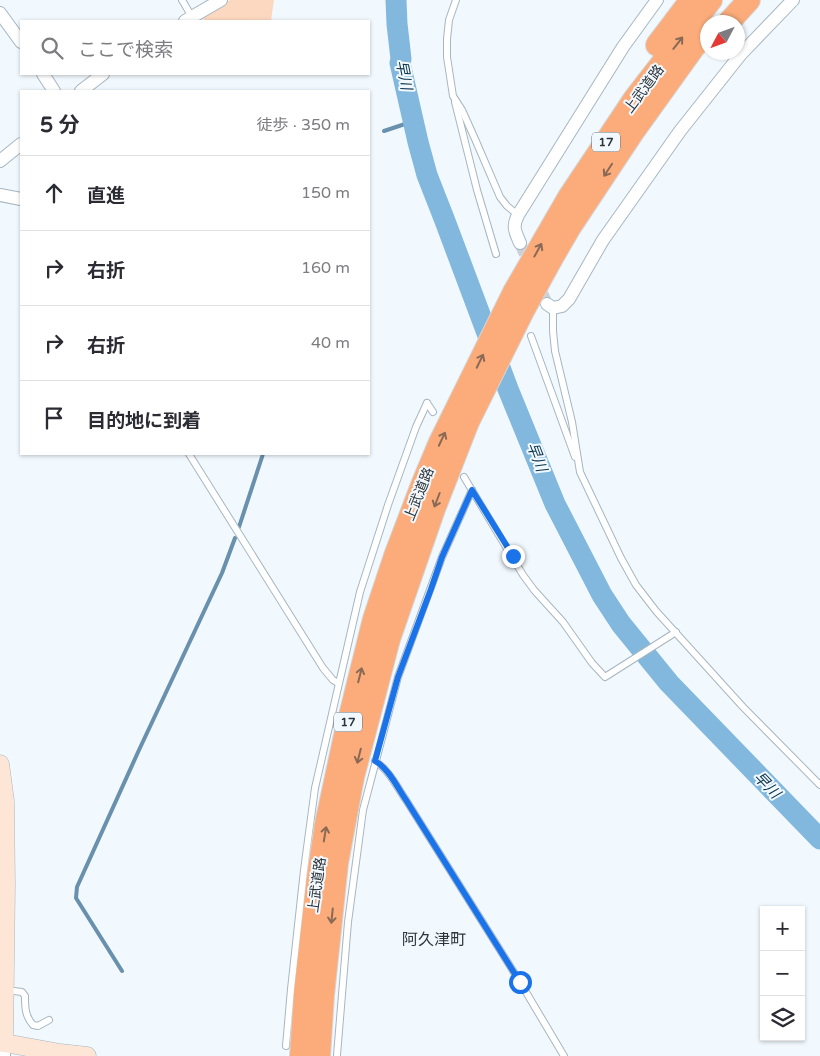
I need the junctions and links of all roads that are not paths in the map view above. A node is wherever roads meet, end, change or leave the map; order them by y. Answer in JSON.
{"nodes":[{"id":1,"x":182,"y":0,"type":"edge"},
{"id":2,"x":221,"y":0,"type":"edge"},
{"id":3,"x":456,"y":0,"type":"edge"},
{"id":4,"x":657,"y":0,"type":"edge"},
{"id":5,"x":691,"y":0,"type":"edge"},
{"id":6,"x":711,"y":0,"type":"edge"},
{"id":7,"x":733,"y":0,"type":"edge"},
{"id":8,"x":749,"y":0,"type":"edge"},
{"id":9,"x":793,"y":0,"type":"edge"},
{"id":10,"x":0,"y":13,"type":"edge"},
{"id":11,"x":720,"y":15,"type":"edge"},
{"id":12,"x":735,"y":15,"type":"edge"},
{"id":13,"x":189,"y":19,"type":"edge"},
{"id":14,"x":700,"y":40,"type":"edge"},
{"id":15,"x":20,"y":41,"type":"edge"},
{"id":16,"x":745,"y":47,"type":"edge"},
{"id":17,"x":700,"y":58,"type":"edge"},
{"id":18,"x":734,"y":60,"type":"edge"},
{"id":19,"x":44,"y":75,"type":"edge"},
{"id":20,"x":102,"y":75,"type":"edge"},
{"id":21,"x":53,"y":90,"type":"edge"},
{"id":22,"x":82,"y":90,"type":"edge"},
{"id":23,"x":453,"y":96,"type":"junction"},
{"id":24,"x":635,"y":98,"type":"junction"},
{"id":25,"x":633,"y":132,"type":"junction"},
{"id":26,"x":20,"y":145,"type":"edge"},
{"id":27,"x":0,"y":161,"type":"edge"},
{"id":28,"x":0,"y":195,"type":"edge"},
{"id":29,"x":20,"y":199,"type":"edge"},
{"id":30,"x":518,"y":215,"type":"junction"},
{"id":31,"x":520,"y":243,"type":"tunnel mouth"},
{"id":32,"x":496,"y":254,"type":"dead end"},
{"id":33,"x":518,"y":302,"type":"junction"},
{"id":34,"x":550,"y":306,"type":"joint"},
{"id":35,"x":531,"y":336,"type":"dead end"},
{"id":36,"x":433,"y":412,"type":"dead end"},
{"id":37,"x":463,"y":413,"type":"junction"},
{"id":38,"x":190,"y":455,"type":"edge"},
{"id":39,"x":580,"y":472,"type":"junction"},
{"id":40,"x":464,"y":477,"type":"dead end"},
{"id":41,"x":472,"y":490,"type":"junction"},
{"id":42,"x":675,"y":633,"type":"junction"},
{"id":43,"x":338,"y":683,"type":"junction"},
{"id":44,"x":375,"y":761,"type":"junction"},
{"id":45,"x":0,"y":766,"type":"edge"},
{"id":46,"x":820,"y":785,"type":"edge"},
{"id":47,"x":346,"y":864,"type":"junction"},
{"id":48,"x":5,"y":990,"type":"junction"},
{"id":49,"x":298,"y":990,"type":"junction"},
{"id":50,"x":49,"y":1020,"type":"dead end"},
{"id":51,"x":3,"y":1047,"type":"edge"},
{"id":52,"x":293,"y":1051,"type":"edge"},
{"id":53,"x":328,"y":1055,"type":"edge"},
{"id":54,"x":87,"y":1056,"type":"edge"},
{"id":55,"x":564,"y":1056,"type":"edge"}],
"edges":[{"from":1,"to":13,"type":"lane"},
{"from":2,"to":13,"type":"street"},
{"from":3,"to":23,"type":"lane"},
{"from":4,"to":30,"type":"street"},
{"from":5,"to":24,"type":"highway"},
{"from":24,"to":6,"type":"highway","name":"上武道路","number":"17","one_way":true},
{"from":7,"to":11,"type":"highway"},
{"from":8,"to":12,"type":"highway"},
{"from":9,"to":16,"type":"street"},
{"from":10,"to":15,"type":"street"},
{"from":14,"to":25,"type":"highway","name":"上武道路","number":"17"},
{"from":17,"to":25,"type":"highway"},
{"from":18,"to":34,"type":"street"},
{"from":19,"to":21,"type":"street"},
{"from":20,"to":22,"type":"street"},
{"from":23,"to":30,"type":"lane"},
{"from":23,"to":32,"type":"lane"},
{"from":33,"to":24,"type":"highway","name":"上武道路","number":"17","one_way":true},
{"from":25,"to":33,"type":"highway","name":"上武道路","number":"17","one_way":true},
{"from":26,"to":27,"type":"street"},
{"from":28,"to":29,"type":"street"},
{"from":30,"to":31,"type":"street"},
{"from":33,"to":37,"type":"highway","name":"上武道路","number":"17"},
{"from":34,"to":39,"type":"lane"},
{"from":35,"to":39,"type":"lane"},
{"from":36,"to":43,"type":"lane"},
{"from":37,"to":47,"type":"highway","name":"上武道路","number":"17","one_way":true},
{"from":49,"to":37,"type":"highway","name":"上武道路","number":"17","one_way":true},
{"from":38,"to":43,"type":"lane"},
{"from":39,"to":42,"type":"lane"},
{"from":40,"to":41,"type":"lane"},
{"from":41,"to":42,"type":"lane"},
{"from":41,"to":44,"type":"lane"},
{"from":42,"to":46,"type":"lane"},
{"from":43,"to":49,"type":"lane"},
{"from":44,"to":47,"type":"lane"},
{"from":44,"to":55,"type":"lane"},
{"from":45,"to":48,"type":"main road"},
{"from":47,"to":53,"type":"highway","name":"上武道路","number":"17"},
{"from":48,"to":50,"type":"lane"},
{"from":48,"to":51,"type":"main road"},
{"from":49,"to":52,"type":"highway","name":"上武道路","number":"17"},
{"from":51,"to":54,"type":"main road"}]}
